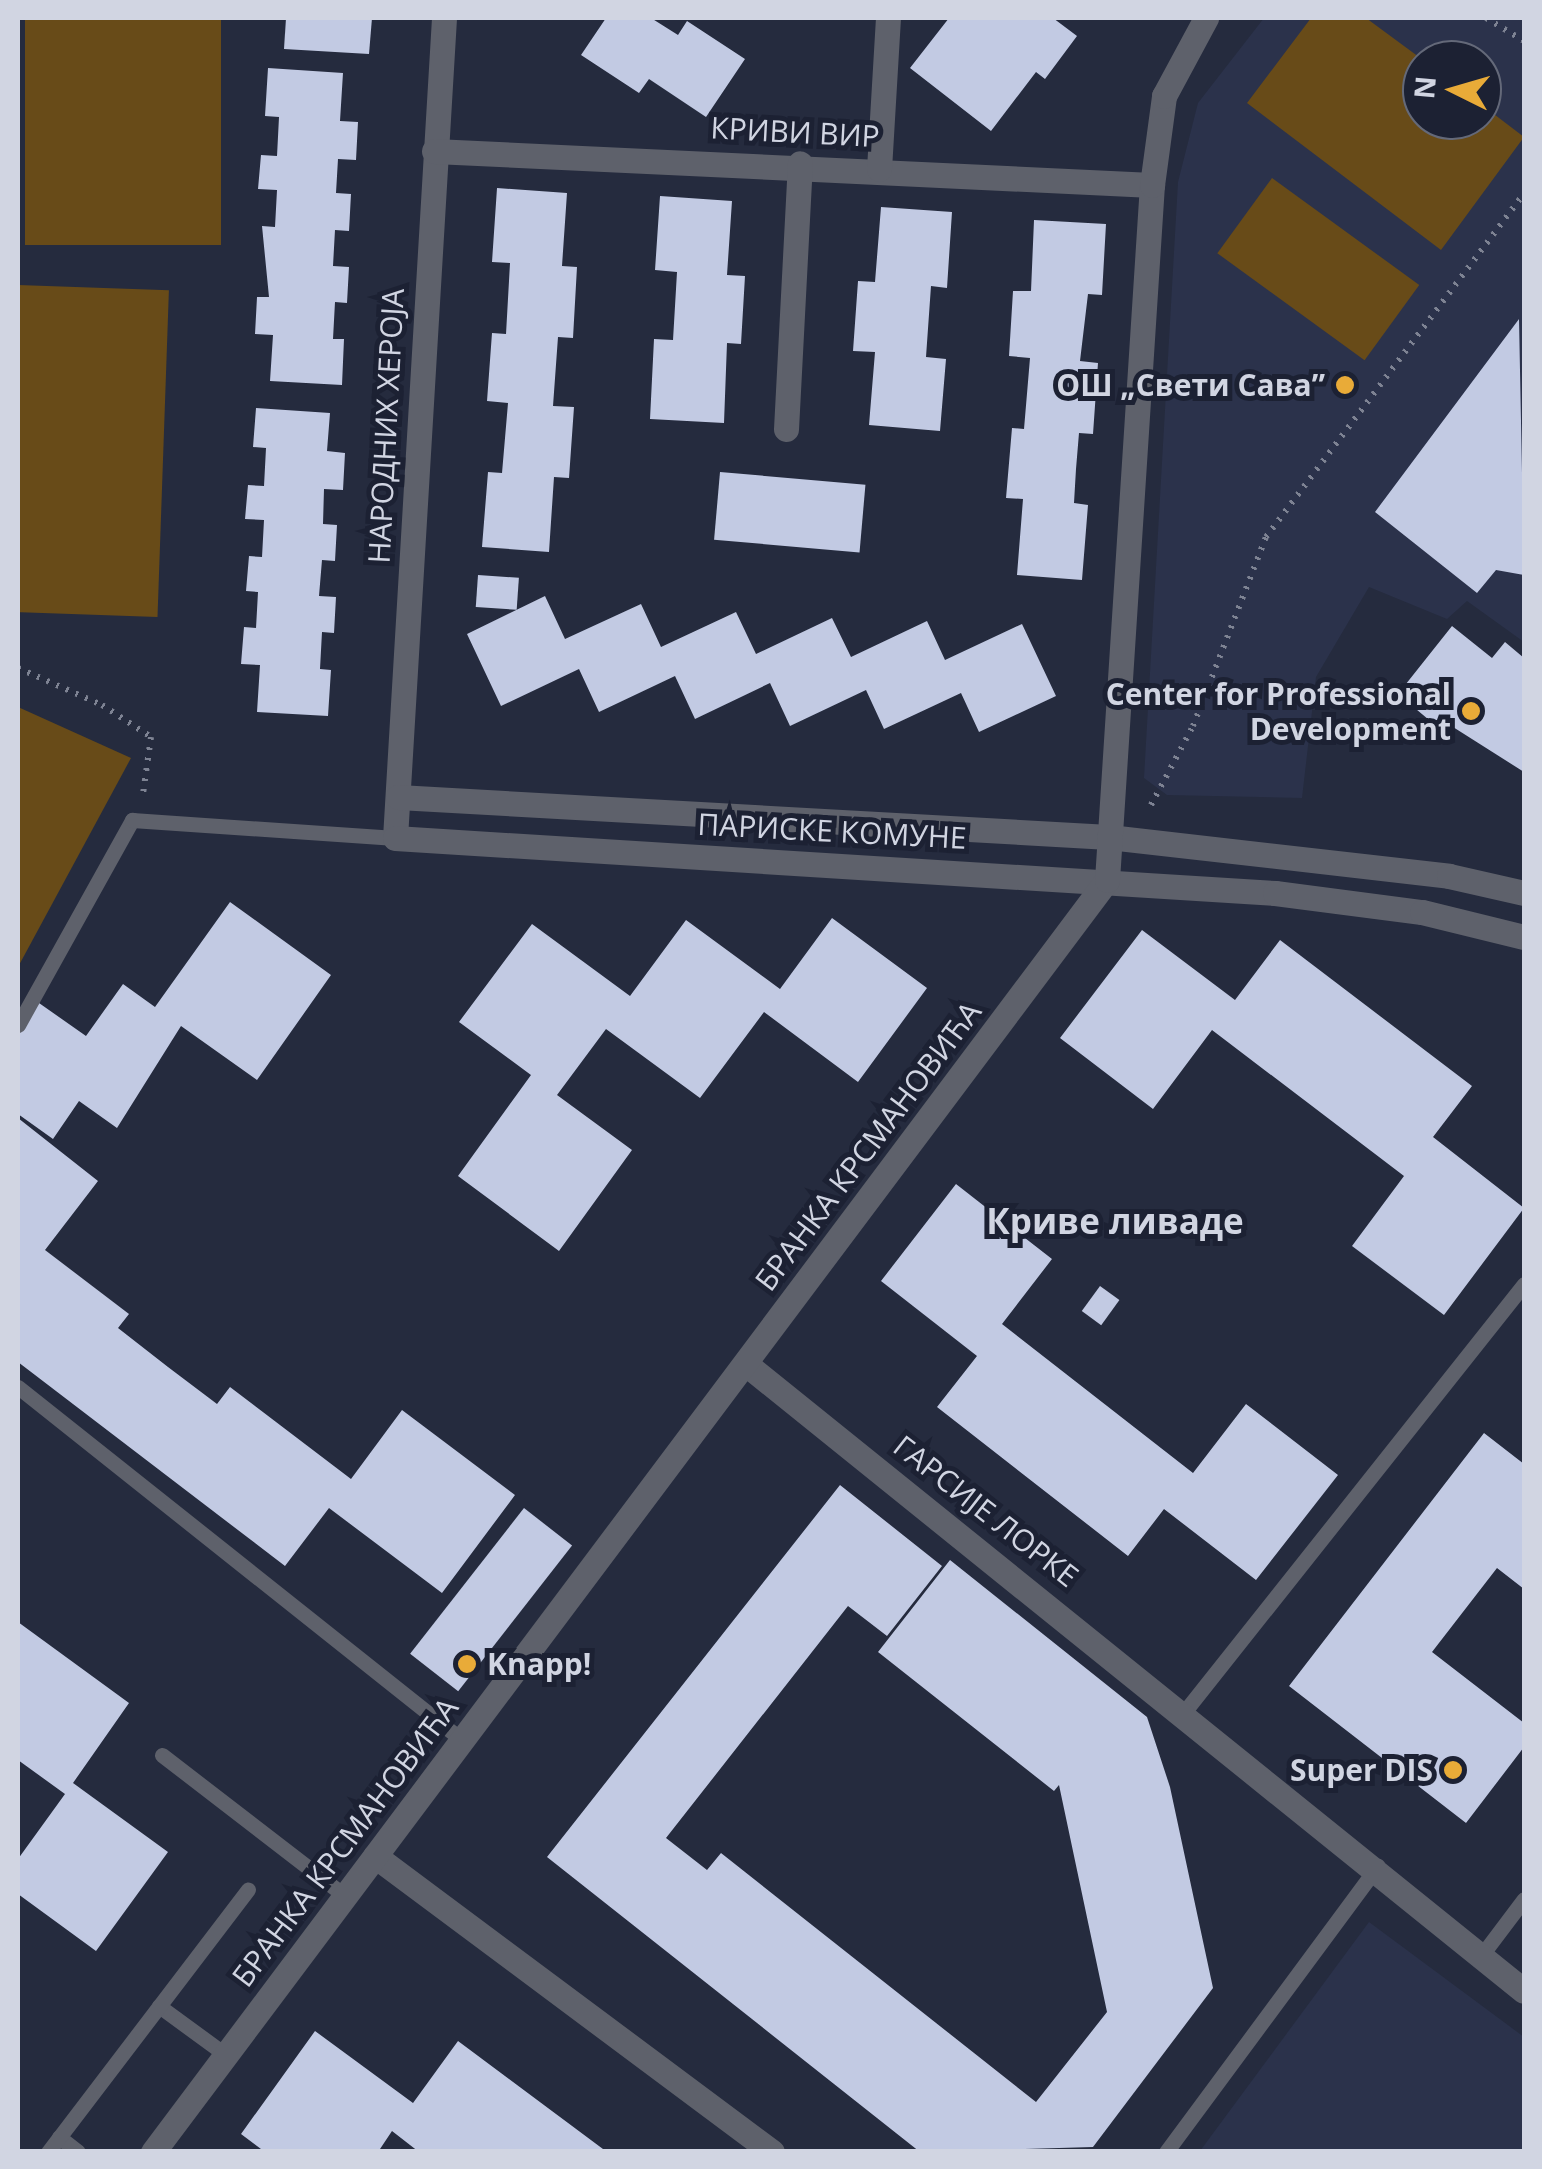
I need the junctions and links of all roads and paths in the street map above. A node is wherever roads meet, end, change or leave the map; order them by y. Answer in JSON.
{"nodes":[{"id":1,"x":444,"y":18,"type":"edge"},
{"id":2,"x":888,"y":18,"type":"edge"},
{"id":3,"x":1206,"y":18,"type":"edge"},
{"id":4,"x":1486,"y":18,"type":"edge"},
{"id":5,"x":1524,"y":41,"type":"edge"},
{"id":6,"x":434,"y":151,"type":"junction"},
{"id":7,"x":800,"y":164,"type":"junction"},
{"id":8,"x":880,"y":168,"type":"junction"},
{"id":9,"x":1152,"y":185,"type":"junction"},
{"id":10,"x":1524,"y":193,"type":"edge"},
{"id":11,"x":786,"y":429,"type":"dead end"},
{"id":12,"x":18,"y":668,"type":"edge"},
{"id":13,"x":398,"y":797,"type":"junction"},
{"id":14,"x":1151,"y":805,"type":"dead end"},
{"id":15,"x":132,"y":820,"type":"junction"},
{"id":16,"x":1109,"y":837,"type":"junction"},
{"id":17,"x":395,"y":838,"type":"junction"},
{"id":18,"x":1107,"y":880,"type":"junction"},
{"id":19,"x":1524,"y":892,"type":"edge"},
{"id":20,"x":1524,"y":937,"type":"edge"},
{"id":21,"x":18,"y":1025,"type":"edge"},
{"id":22,"x":1524,"y":1284,"type":"edge"},
{"id":23,"x":746,"y":1364,"type":"junction"},
{"id":24,"x":18,"y":1386,"type":"edge"},
{"id":25,"x":1185,"y":1711,"type":"junction"},
{"id":26,"x":462,"y":1740,"type":"junction"},
{"id":27,"x":162,"y":1755,"type":"dead end"},
{"id":28,"x":375,"y":1856,"type":"junction"},
{"id":29,"x":1378,"y":1866,"type":"junction"},
{"id":30,"x":248,"y":1889,"type":"dead end"},
{"id":31,"x":345,"y":1896,"type":"junction"},
{"id":32,"x":1524,"y":1898,"type":"edge"},
{"id":33,"x":1481,"y":1956,"type":"junction"},
{"id":34,"x":1524,"y":1991,"type":"edge"},
{"id":35,"x":159,"y":2006,"type":"junction"},
{"id":36,"x":226,"y":2056,"type":"junction"},
{"id":37,"x":59,"y":2137,"type":"junction"},
{"id":38,"x":48,"y":2152,"type":"edge"},
{"id":39,"x":78,"y":2152,"type":"edge"},
{"id":40,"x":154,"y":2152,"type":"edge"},
{"id":41,"x":772,"y":2152,"type":"edge"},
{"id":42,"x":1166,"y":2152,"type":"edge"}],
"edges":[{"from":1,"to":6,"type":"street","name":"НАРОДНИХ ХЕРОЈА"},
{"from":2,"to":8,"type":"street"},
{"from":3,"to":9,"type":"street"},
{"from":4,"to":5,"type":"path"},
{"from":6,"to":7,"type":"street","name":"КРИВИ ВИР"},
{"from":6,"to":13,"type":"street","name":"НАРОДНИХ ХЕРОЈА"},
{"from":7,"to":8,"type":"street","name":"КРИВИ ВИР"},
{"from":7,"to":11,"type":"street"},
{"from":8,"to":9,"type":"street","name":"КРИВИ ВИР"},
{"from":9,"to":16,"type":"street"},
{"from":10,"to":14,"type":"path"},
{"from":12,"to":15,"type":"path"},
{"from":13,"to":16,"type":"street","name":"ПАРИСКЕ КОМУНЕ"},
{"from":13,"to":17,"type":"street","name":"НАРОДНИХ ХЕРОЈА"},
{"from":15,"to":17,"type":"lane","name":"ПАРИСКЕ КОМУНЕ"},
{"from":15,"to":21,"type":"lane"},
{"from":16,"to":18,"type":"street"},
{"from":16,"to":19,"type":"street","name":"ПАРИСКЕ КОМУНЕ"},
{"from":17,"to":18,"type":"street","name":"ПАРИСКЕ КОМУНЕ"},
{"from":18,"to":20,"type":"street","name":"ПАРИСКЕ КОМУНЕ"},
{"from":18,"to":23,"type":"street","name":"БРАНКА КРСМАНОВИЋА"},
{"from":22,"to":25,"type":"lane"},
{"from":23,"to":25,"type":"street","name":"ГАРСИЈЕ ЛОРКЕ"},
{"from":23,"to":26,"type":"street","name":"БРАНКА КРСМАНОВИЋА"},
{"from":24,"to":26,"type":"lane"},
{"from":25,"to":29,"type":"street","name":"ГАРСИЈЕ ЛОРКЕ"},
{"from":26,"to":28,"type":"street","name":"БРАНКА КРСМАНОВИЋА"},
{"from":27,"to":31,"type":"lane"},
{"from":28,"to":31,"type":"street","name":"БРАНКА КРСМАНОВИЋА"},
{"from":28,"to":41,"type":"street"},
{"from":29,"to":33,"type":"street","name":"ГАРСИЈЕ ЛОРКЕ"},
{"from":29,"to":42,"type":"lane"},
{"from":30,"to":35,"type":"lane"},
{"from":31,"to":36,"type":"street","name":"БРАНКА КРСМАНОВИЋА"},
{"from":32,"to":33,"type":"lane"},
{"from":33,"to":34,"type":"street","name":"ГАРСИЈЕ ЛОРКЕ"},
{"from":35,"to":36,"type":"lane"},
{"from":35,"to":37,"type":"lane"},
{"from":36,"to":40,"type":"street","name":"БРАНКА КРСМАНОВИЋА"},
{"from":37,"to":38,"type":"lane"},
{"from":37,"to":39,"type":"lane"}]}
